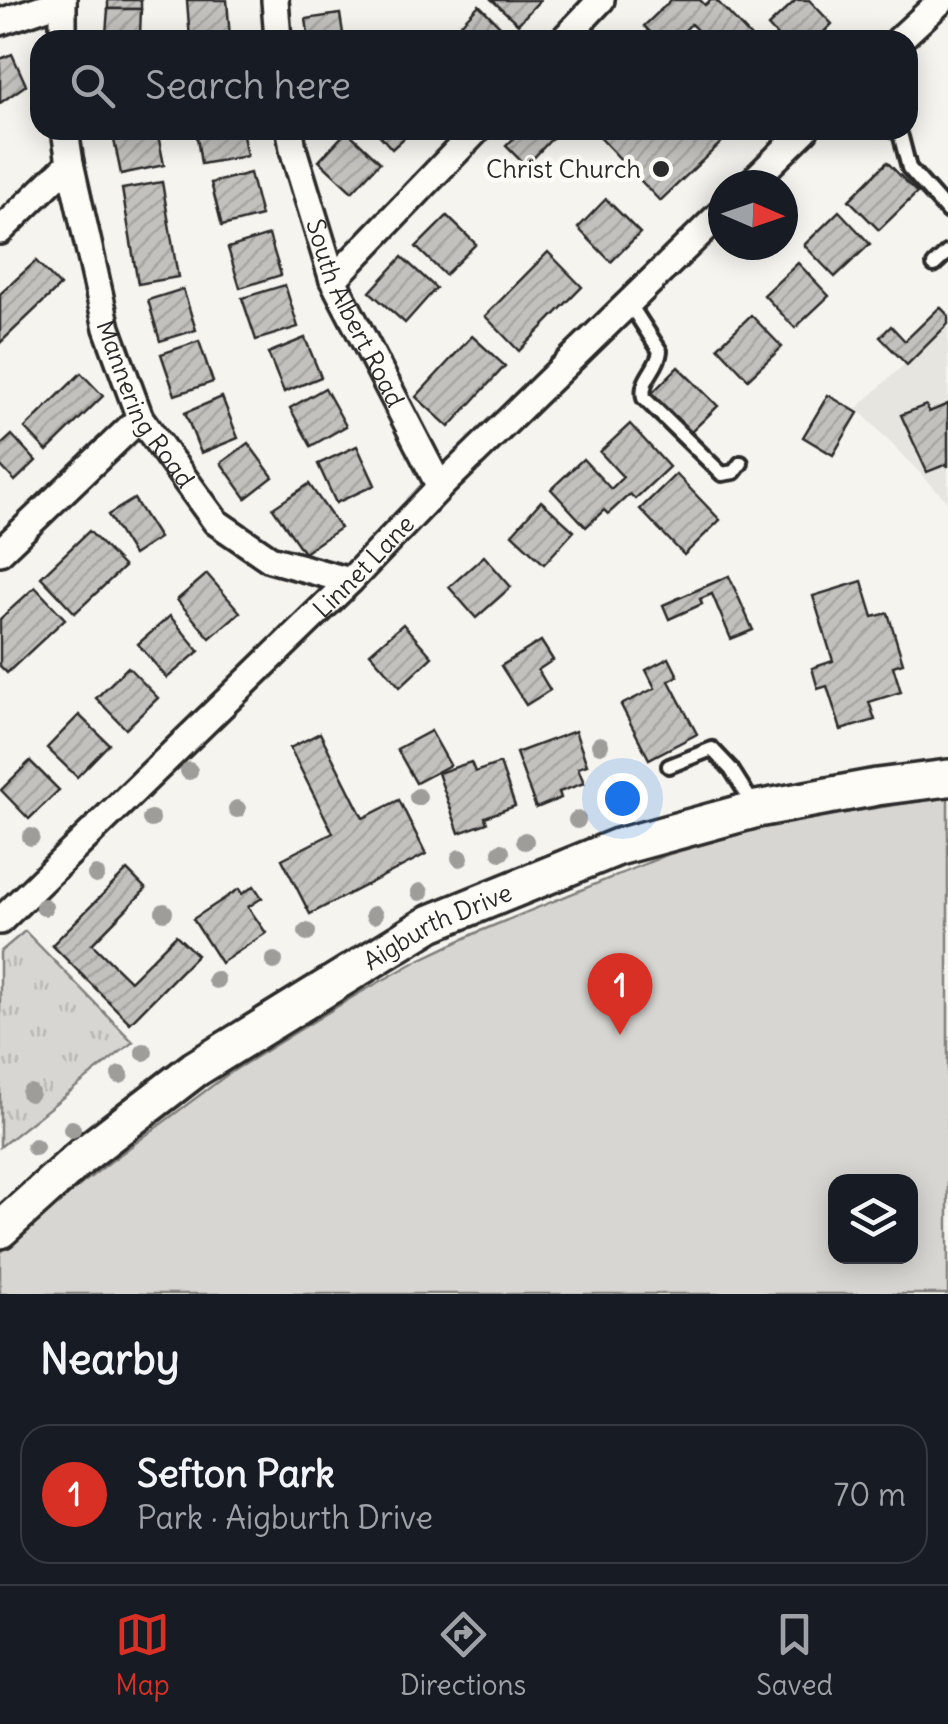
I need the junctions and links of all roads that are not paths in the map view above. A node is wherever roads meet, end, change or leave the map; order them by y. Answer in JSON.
{"nodes":[{"id":1,"x":63,"y":0,"type":"edge"},
{"id":2,"x":275,"y":0,"type":"edge"},
{"id":3,"x":602,"y":0,"type":"edge"},
{"id":4,"x":942,"y":0,"type":"edge"},
{"id":5,"x":0,"y":22,"type":"edge"},
{"id":6,"x":62,"y":30,"type":"edge"},
{"id":7,"x":277,"y":30,"type":"edge"},
{"id":8,"x":573,"y":30,"type":"edge"},
{"id":9,"x":910,"y":30,"type":"edge"},
{"id":10,"x":67,"y":140,"type":"edge"},
{"id":11,"x":291,"y":140,"type":"edge"},
{"id":12,"x":467,"y":140,"type":"edge"},
{"id":13,"x":795,"y":140,"type":"edge"},
{"id":14,"x":903,"y":140,"type":"edge"},
{"id":15,"x":70,"y":163,"type":"junction"},
{"id":16,"x":764,"y":170,"type":"edge"},
{"id":17,"x":948,"y":212,"type":"edge"},
{"id":18,"x":708,"y":226,"type":"edge"},
{"id":19,"x":0,"y":231,"type":"edge"},
{"id":20,"x":948,"y":252,"type":"edge"},
{"id":21,"x":934,"y":266,"type":"dead end"},
{"id":22,"x":333,"y":280,"type":"junction"},
{"id":23,"x":629,"y":303,"type":"junction"},
{"id":24,"x":140,"y":418,"type":"junction"},
{"id":25,"x":740,"y":463,"type":"dead end"},
{"id":26,"x":440,"y":488,"type":"junction"},
{"id":27,"x":0,"y":552,"type":"edge"},
{"id":28,"x":350,"y":581,"type":"junction"},
{"id":29,"x":669,"y":766,"type":"dead end"},
{"id":30,"x":948,"y":778,"type":"edge"},
{"id":31,"x":757,"y":809,"type":"junction"},
{"id":32,"x":0,"y":921,"type":"edge"},
{"id":33,"x":0,"y":1230,"type":"edge"}],
"edges":[{"from":1,"to":5,"type":"street"},
{"from":1,"to":6,"type":"street"},
{"from":2,"to":7,"type":"street"},
{"from":3,"to":8,"type":"street"},
{"from":4,"to":9,"type":"street"},
{"from":10,"to":15,"type":"street","name":"Mannering Road"},
{"from":11,"to":22,"type":"street","name":"South Albert Road"},
{"from":12,"to":22,"type":"street"},
{"from":13,"to":16,"type":"street"},
{"from":14,"to":17,"type":"lane"},
{"from":15,"to":19,"type":"street"},
{"from":15,"to":24,"type":"street","name":"Mannering Road"},
{"from":18,"to":23,"type":"street","name":"Linnet Lane"},
{"from":20,"to":21,"type":"lane"},
{"from":22,"to":26,"type":"street","name":"South Albert Road"},
{"from":23,"to":25,"type":"lane"},
{"from":23,"to":26,"type":"street","name":"Linnet Lane"},
{"from":24,"to":27,"type":"street"},
{"from":24,"to":28,"type":"street","name":"Mannering Road"},
{"from":26,"to":28,"type":"street","name":"Linnet Lane"},
{"from":28,"to":32,"type":"street","name":"Linnet Lane"},
{"from":29,"to":31,"type":"lane"},
{"from":30,"to":31,"type":"street","name":"Aigburth Drive"},
{"from":31,"to":33,"type":"street","name":"Aigburth Drive"}]}
